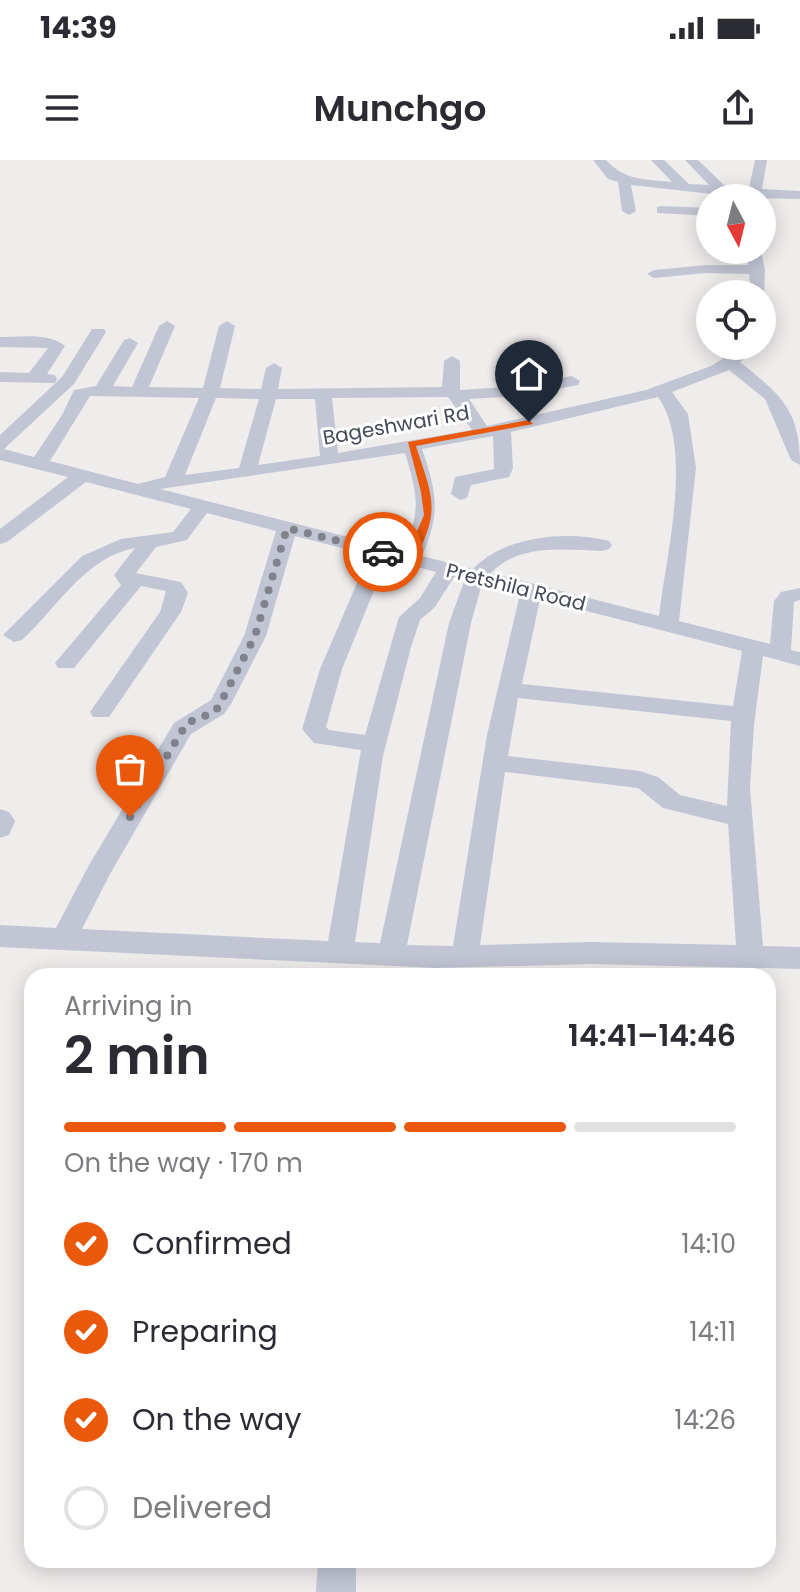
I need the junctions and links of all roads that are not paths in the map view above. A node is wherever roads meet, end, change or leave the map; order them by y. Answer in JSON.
{"nodes":[{"id":1,"x":599,"y":160,"type":"edge"},
{"id":2,"x":621,"y":160,"type":"edge"},
{"id":3,"x":657,"y":160,"type":"edge"},
{"id":4,"x":691,"y":160,"type":"edge"},
{"id":5,"x":761,"y":160,"type":"edge"},
{"id":6,"x":624,"y":180,"type":"junction"},
{"id":7,"x":639,"y":182,"type":"junction"},
{"id":8,"x":656,"y":184,"type":"junction"},
{"id":9,"x":715,"y":184,"type":"edge"},
{"id":10,"x":756,"y":184,"type":"edge"},
{"id":11,"x":685,"y":188,"type":"junction"},
{"id":12,"x":696,"y":189,"type":"edge"},
{"id":13,"x":776,"y":195,"type":"edge"},
{"id":14,"x":800,"y":195,"type":"edge"},
{"id":15,"x":662,"y":210,"type":"junction"},
{"id":16,"x":629,"y":211,"type":"dead end"},
{"id":17,"x":696,"y":211,"type":"edge"},
{"id":18,"x":666,"y":228,"type":"dead end"},
{"id":19,"x":757,"y":264,"type":"edge"},
{"id":20,"x":758,"y":270,"type":"junction"},
{"id":21,"x":654,"y":274,"type":"dead end"},
{"id":22,"x":758,"y":280,"type":"edge"},
{"id":23,"x":167,"y":326,"type":"dead end"},
{"id":24,"x":227,"y":326,"type":"dead end"},
{"id":25,"x":98,"y":332,"type":"dead end"},
{"id":26,"x":0,"y":342,"type":"edge"},
{"id":27,"x":130,"y":343,"type":"dead end"},
{"id":28,"x":737,"y":360,"type":"edge"},
{"id":29,"x":452,"y":361,"type":"dead end"},
{"id":30,"x":732,"y":364,"type":"junction"},
{"id":31,"x":274,"y":368,"type":"dead end"},
{"id":32,"x":0,"y":377,"type":"edge"},
{"id":33,"x":34,"y":378,"type":"junction"},
{"id":34,"x":68,"y":380,"type":"junction"},
{"id":35,"x":572,"y":381,"type":"dead end"},
{"id":36,"x":662,"y":390,"type":"junction"},
{"id":37,"x":102,"y":391,"type":"junction"},
{"id":38,"x":138,"y":392,"type":"junction"},
{"id":39,"x":210,"y":393,"type":"junction"},
{"id":40,"x":323,"y":393,"type":"junction"},
{"id":41,"x":270,"y":394,"type":"junction"},
{"id":42,"x":454,"y":394,"type":"junction"},
{"id":43,"x":791,"y":413,"type":"edge"},
{"id":44,"x":502,"y":427,"type":"junction"},
{"id":45,"x":482,"y":432,"type":"junction"},
{"id":46,"x":411,"y":444,"type":"junction"},
{"id":47,"x":0,"y":445,"type":"edge"},
{"id":48,"x":0,"y":454,"type":"edge"},
{"id":49,"x":330,"y":459,"type":"junction"},
{"id":50,"x":800,"y":460,"type":"edge"},
{"id":51,"x":39,"y":464,"type":"junction"},
{"id":52,"x":246,"y":473,"type":"junction"},
{"id":53,"x":83,"y":475,"type":"junction"},
{"id":54,"x":172,"y":483,"type":"junction"},
{"id":55,"x":128,"y":487,"type":"junction"},
{"id":56,"x":460,"y":494,"type":"dead end"},
{"id":57,"x":203,"y":506,"type":"junction"},
{"id":58,"x":287,"y":528,"type":"junction"},
{"id":59,"x":0,"y":538,"type":"edge"},
{"id":60,"x":154,"y":540,"type":"junction"},
{"id":61,"x":602,"y":545,"type":"dead end"},
{"id":62,"x":380,"y":552,"type":"junction"},
{"id":63,"x":410,"y":559,"type":"junction"},
{"id":64,"x":448,"y":569,"type":"junction"},
{"id":65,"x":476,"y":576,"type":"junction"},
{"id":66,"x":129,"y":578,"type":"junction"},
{"id":67,"x":531,"y":590,"type":"junction"},
{"id":68,"x":800,"y":594,"type":"edge"},
{"id":69,"x":668,"y":626,"type":"junction"},
{"id":70,"x":14,"y":635,"type":"dead end"},
{"id":71,"x":753,"y":647,"type":"junction"},
{"id":72,"x":790,"y":657,"type":"edge"},
{"id":73,"x":66,"y":663,"type":"dead end"},
{"id":74,"x":509,"y":690,"type":"junction"},
{"id":75,"x":101,"y":712,"type":"dead end"},
{"id":76,"x":744,"y":715,"type":"junction"},
{"id":77,"x":375,"y":744,"type":"junction"},
{"id":78,"x":495,"y":762,"type":"junction"},
{"id":79,"x":0,"y":818,"type":"edge"},
{"id":80,"x":739,"y":818,"type":"junction"},
{"id":81,"x":0,"y":829,"type":"edge"},
{"id":82,"x":0,"y":936,"type":"edge"},
{"id":83,"x":64,"y":939,"type":"junction"},
{"id":84,"x":391,"y":955,"type":"junction"},
{"id":85,"x":465,"y":957,"type":"junction"},
{"id":86,"x":750,"y":957,"type":"junction"},
{"id":87,"x":800,"y":958,"type":"edge"},
{"id":88,"x":351,"y":960,"type":"edge"},
{"id":89,"x":337,"y":1568,"type":"edge"},
{"id":90,"x":336,"y":1592,"type":"edge"}],
"edges":[{"from":1,"to":6,"type":"street"},
{"from":2,"to":7,"type":"street"},
{"from":3,"to":11,"type":"street"},
{"from":4,"to":9,"type":"street"},
{"from":5,"to":10,"type":"street"},
{"from":6,"to":7,"type":"street"},
{"from":6,"to":16,"type":"street"},
{"from":7,"to":8,"type":"street"},
{"from":8,"to":11,"type":"street"},
{"from":8,"to":15,"type":"street"},
{"from":11,"to":12,"type":"street"},
{"from":13,"to":14,"type":"street"},
{"from":15,"to":17,"type":"street"},
{"from":15,"to":18,"type":"street"},
{"from":19,"to":20,"type":"street"},
{"from":20,"to":21,"type":"street"},
{"from":20,"to":22,"type":"street"},
{"from":23,"to":38,"type":"street"},
{"from":24,"to":39,"type":"street"},
{"from":25,"to":34,"type":"street"},
{"from":26,"to":33,"type":"street"},
{"from":27,"to":37,"type":"street"},
{"from":28,"to":30,"type":"street","name":"Bageshwari Rd"},
{"from":29,"to":42,"type":"street"},
{"from":30,"to":36,"type":"street","name":"Bageshwari Rd"},
{"from":30,"to":43,"type":"street"},
{"from":31,"to":41,"type":"street"},
{"from":32,"to":33,"type":"street"},
{"from":33,"to":34,"type":"street"},
{"from":34,"to":47,"type":"street"},
{"from":35,"to":42,"type":"street"},
{"from":36,"to":44,"type":"street","name":"Bageshwari Rd"},
{"from":36,"to":69,"type":"street"},
{"from":37,"to":38,"type":"street"},
{"from":37,"to":51,"type":"street"},
{"from":38,"to":39,"type":"street"},
{"from":39,"to":41,"type":"street"},
{"from":39,"to":54,"type":"street"},
{"from":40,"to":41,"type":"street"},
{"from":40,"to":42,"type":"street"},
{"from":40,"to":49,"type":"street"},
{"from":41,"to":52,"type":"street"},
{"from":42,"to":45,"type":"street"},
{"from":43,"to":50,"type":"street"},
{"from":44,"to":45,"type":"street","name":"Bageshwari Rd"},
{"from":44,"to":56,"type":"street"},
{"from":45,"to":46,"type":"street","name":"Bageshwari Rd"},
{"from":46,"to":49,"type":"street","name":"Bageshwari Rd"},
{"from":46,"to":63,"type":"street"},
{"from":48,"to":51,"type":"street","name":"Pretshila Road"},
{"from":49,"to":52,"type":"street","name":"Bageshwari Rd"},
{"from":51,"to":53,"type":"street","name":"Pretshila Road"},
{"from":52,"to":54,"type":"street","name":"Bageshwari Rd"},
{"from":53,"to":55,"type":"street","name":"Pretshila Road"},
{"from":53,"to":59,"type":"street"},
{"from":54,"to":55,"type":"street","name":"Bageshwari Rd"},
{"from":55,"to":57,"type":"street","name":"Pretshila Road"},
{"from":57,"to":58,"type":"street","name":"Pretshila Road"},
{"from":57,"to":60,"type":"street"},
{"from":58,"to":62,"type":"street","name":"Pretshila Road"},
{"from":58,"to":83,"type":"street"},
{"from":60,"to":66,"type":"street"},
{"from":60,"to":70,"type":"street"},
{"from":61,"to":65,"type":"street"},
{"from":62,"to":63,"type":"street","name":"Pretshila Road"},
{"from":62,"to":77,"type":"street"},
{"from":63,"to":64,"type":"street","name":"Pretshila Road"},
{"from":64,"to":65,"type":"street","name":"Pretshila Road"},
{"from":64,"to":77,"type":"street"},
{"from":65,"to":67,"type":"street","name":"Pretshila Road"},
{"from":65,"to":84,"type":"street"},
{"from":66,"to":73,"type":"street"},
{"from":66,"to":75,"type":"street"},
{"from":67,"to":69,"type":"street","name":"Pretshila Road"},
{"from":67,"to":74,"type":"street"},
{"from":68,"to":72,"type":"street"},
{"from":69,"to":71,"type":"street","name":"Pretshila Road"},
{"from":71,"to":72,"type":"street","name":"Pretshila Road"},
{"from":71,"to":76,"type":"street"},
{"from":74,"to":76,"type":"street"},
{"from":74,"to":78,"type":"street"},
{"from":76,"to":80,"type":"street"},
{"from":77,"to":88,"type":"street"},
{"from":78,"to":80,"type":"street"},
{"from":78,"to":85,"type":"street"},
{"from":79,"to":81,"type":"street"},
{"from":80,"to":86,"type":"street"},
{"from":82,"to":83,"type":"street"},
{"from":83,"to":88,"type":"street"},
{"from":84,"to":85,"type":"street"},
{"from":84,"to":88,"type":"street"},
{"from":85,"to":86,"type":"street"},
{"from":86,"to":87,"type":"street"},
{"from":89,"to":90,"type":"street"}]}
